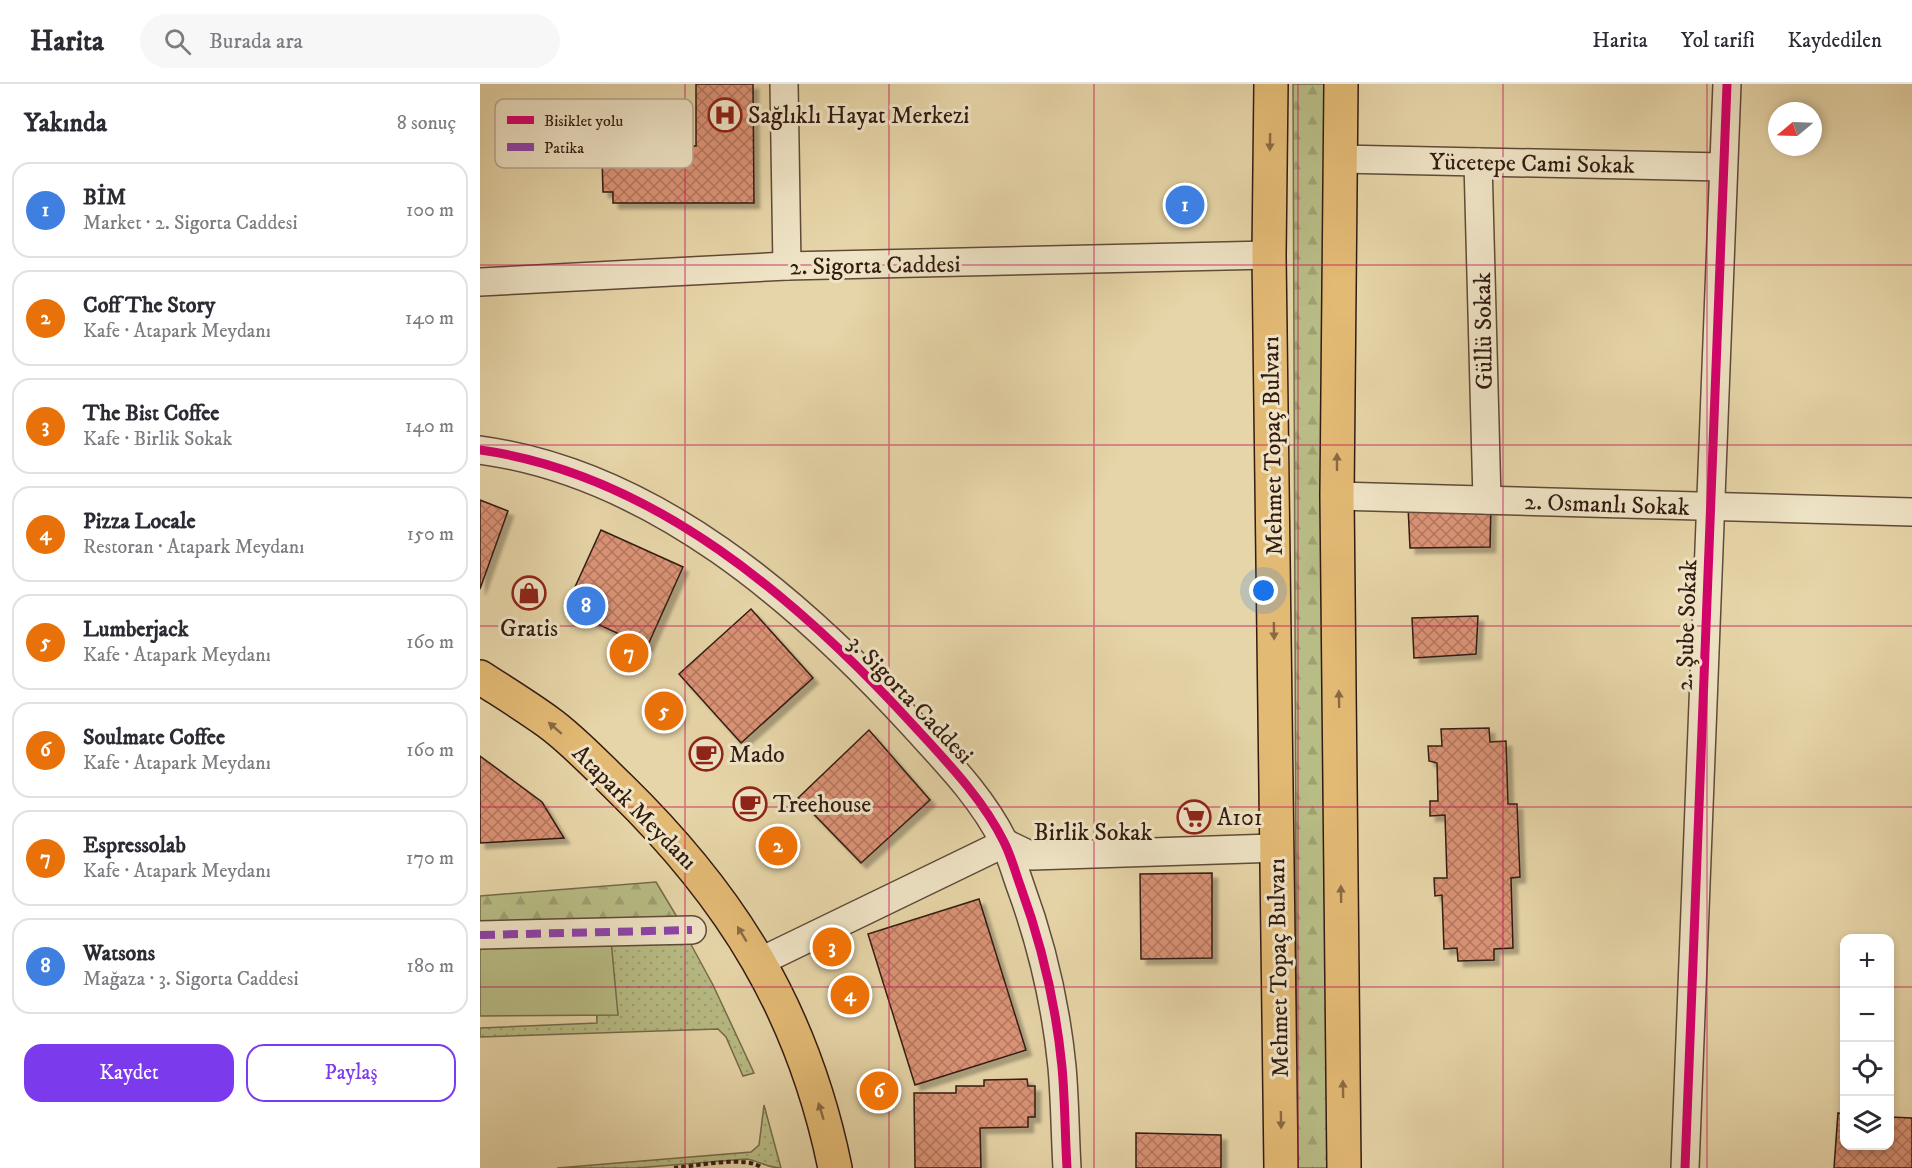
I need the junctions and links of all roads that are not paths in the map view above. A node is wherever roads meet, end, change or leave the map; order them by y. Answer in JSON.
{"nodes":[{"id":1,"x":784,"y":84,"type":"edge"},
{"id":2,"x":1271,"y":84,"type":"edge"},
{"id":3,"x":1341,"y":84,"type":"edge"},
{"id":4,"x":1727,"y":84,"type":"edge"},
{"id":5,"x":1340,"y":159,"type":"junction"},
{"id":6,"x":1478,"y":162,"type":"junction"},
{"id":7,"x":1723,"y":167,"type":"junction"},
{"id":8,"x":1269,"y":255,"type":"junction"},
{"id":9,"x":788,"y":266,"type":"junction"},
{"id":10,"x":480,"y":282,"type":"edge"},
{"id":11,"x":480,"y":450,"type":"edge"},
{"id":12,"x":1337,"y":496,"type":"junction"},
{"id":13,"x":1487,"y":500,"type":"junction"},
{"id":14,"x":1710,"y":506,"type":"junction"},
{"id":15,"x":1912,"y":512,"type":"edge"},
{"id":16,"x":480,"y":676,"type":"edge"},
{"id":17,"x":1005,"y":843,"type":"junction"},
{"id":18,"x":1276,"y":848,"type":"junction"},
{"id":19,"x":692,"y":930,"type":"dead end"},
{"id":20,"x":480,"y":935,"type":"edge"},
{"id":21,"x":759,"y":962,"type":"junction"},
{"id":22,"x":835,"y":1168,"type":"edge"},
{"id":23,"x":1067,"y":1168,"type":"edge"},
{"id":24,"x":1281,"y":1168,"type":"edge"},
{"id":25,"x":1344,"y":1168,"type":"edge"},
{"id":26,"x":1685,"y":1168,"type":"edge"}],
"edges":[{"from":1,"to":9,"type":"street"},
{"from":2,"to":8,"type":"main road","name":"Mehmet Topaç Bulvarı","one_way":true},
{"from":3,"to":5,"type":"main road"},
{"from":4,"to":7,"type":"street","name":"2. Şube Sokak"},
{"from":5,"to":6,"type":"street","name":"Yücetepe Cami Sokak"},
{"from":12,"to":5,"type":"main road","one_way":true},
{"from":6,"to":7,"type":"street","name":"Yücetepe Cami Sokak"},
{"from":6,"to":13,"type":"street","name":"Güllü Sokak"},
{"from":7,"to":14,"type":"street","name":"2. Şube Sokak"},
{"from":8,"to":9,"type":"street","name":"2. Sigorta Caddesi"},
{"from":8,"to":18,"type":"main road","name":"Mehmet Topaç Bulvarı","one_way":true},
{"from":9,"to":10,"type":"street","name":"2. Sigorta Caddesi"},
{"from":11,"to":17,"type":"street","name":"3. Sigorta Caddesi"},
{"from":12,"to":13,"type":"street","name":"2. Osmanlı Sokak"},
{"from":25,"to":12,"type":"main road","one_way":true},
{"from":13,"to":14,"type":"street","name":"2. Osmanlı Sokak"},
{"from":14,"to":15,"type":"street","name":"2. Osmanlı Sokak"},
{"from":14,"to":26,"type":"street","name":"2. Şube Sokak"},
{"from":21,"to":16,"type":"main road","name":"Atapark Meydanı","one_way":true},
{"from":17,"to":18,"type":"street","name":"Birlik Sokak"},
{"from":17,"to":21,"type":"street","name":"Birlik Sokak"},
{"from":17,"to":23,"type":"street","name":"3. Sigorta Caddesi"},
{"from":18,"to":24,"type":"main road","name":"Mehmet Topaç Bulvarı","one_way":true},
{"from":19,"to":20,"type":"street"},
{"from":22,"to":21,"type":"main road","name":"Atapark Meydanı","one_way":true}]}
